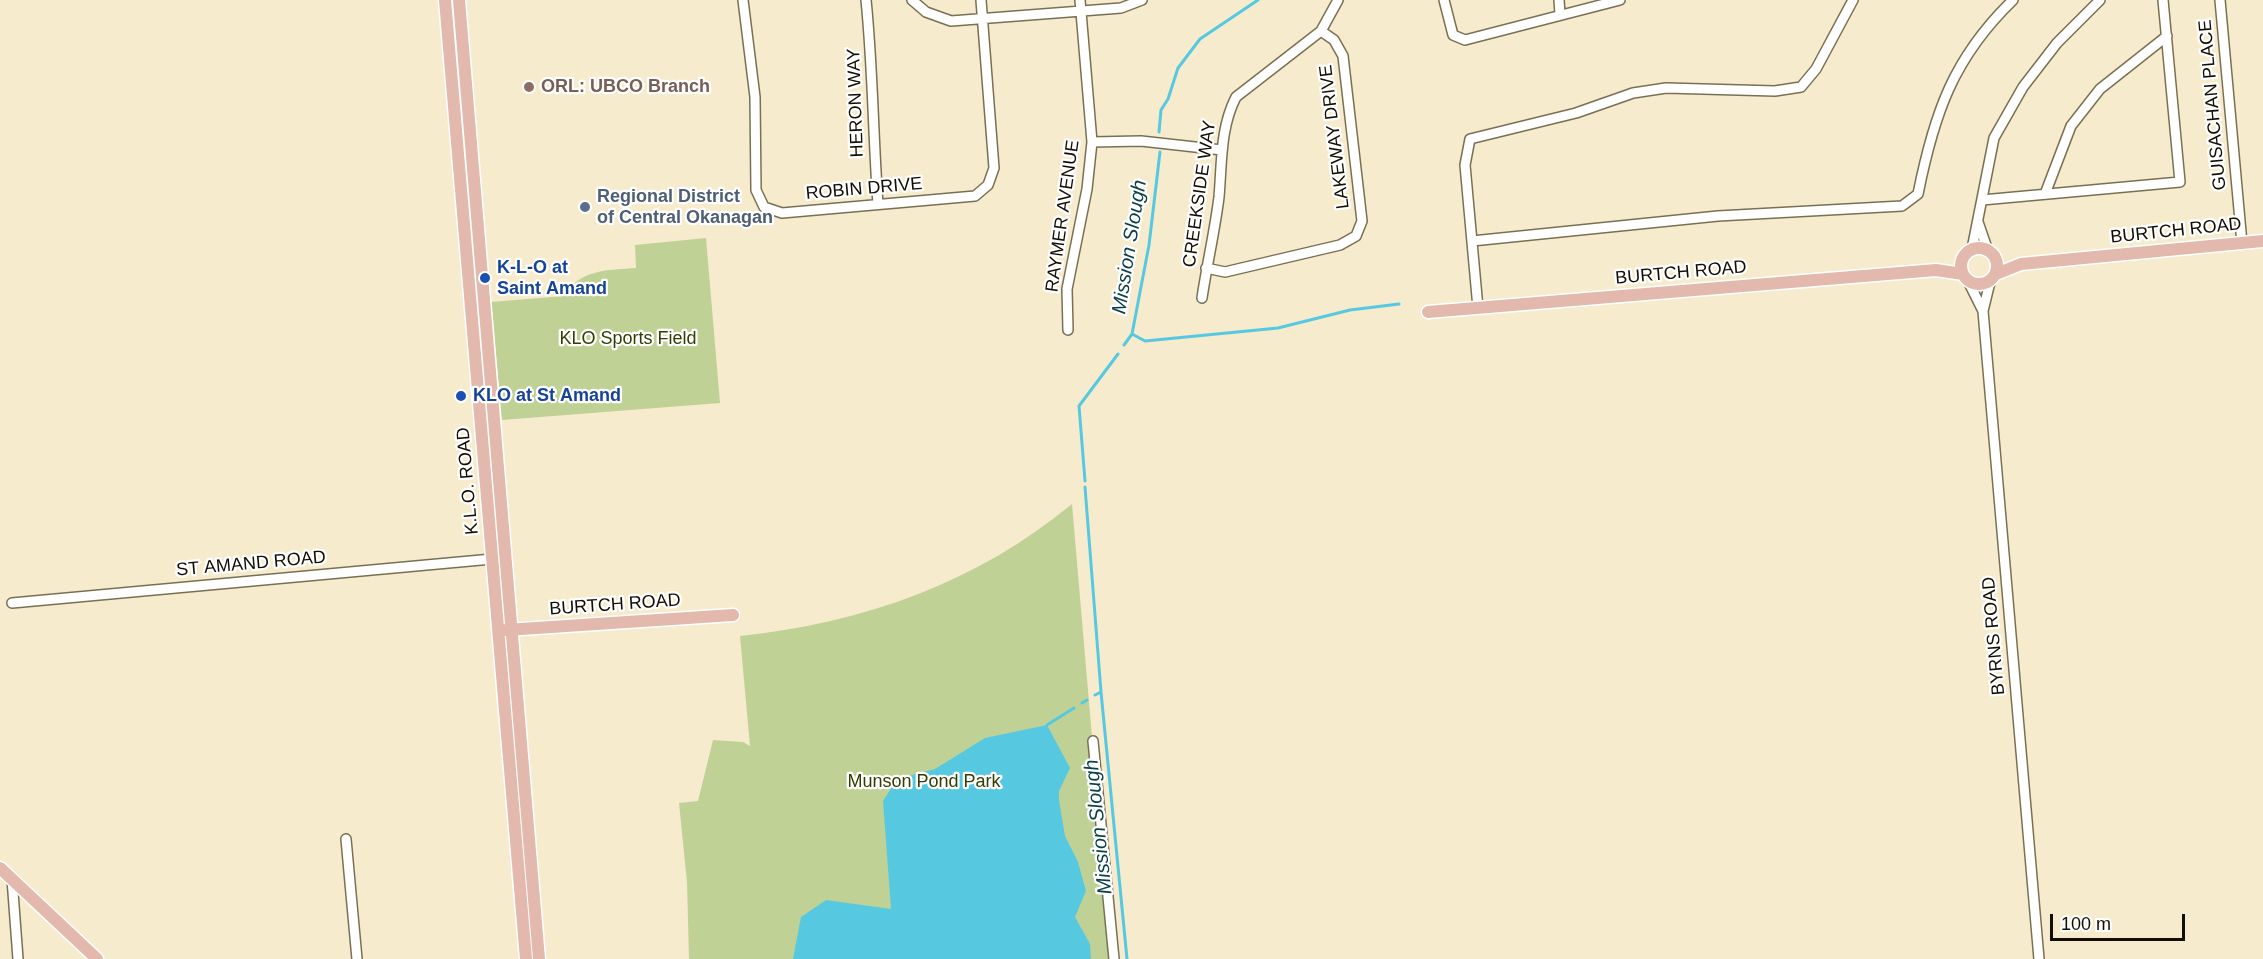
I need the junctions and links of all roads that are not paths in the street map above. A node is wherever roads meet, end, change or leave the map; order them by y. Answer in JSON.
{"nodes":[{"id":1,"x":445,"y":0,"type":"edge"},
{"id":2,"x":459,"y":0,"type":"edge"},
{"id":3,"x":743,"y":0,"type":"edge"},
{"id":4,"x":866,"y":0,"type":"edge"},
{"id":5,"x":912,"y":0,"type":"edge"},
{"id":6,"x":981,"y":0,"type":"edge"},
{"id":7,"x":1080,"y":0,"type":"edge"},
{"id":8,"x":1142,"y":0,"type":"edge"},
{"id":9,"x":1338,"y":0,"type":"edge"},
{"id":10,"x":1444,"y":0,"type":"edge"},
{"id":11,"x":1560,"y":0,"type":"edge"},
{"id":12,"x":1620,"y":0,"type":"edge"},
{"id":13,"x":1852,"y":0,"type":"edge"},
{"id":14,"x":2013,"y":0,"type":"edge"},
{"id":15,"x":2100,"y":0,"type":"edge"},
{"id":16,"x":2163,"y":0,"type":"edge"},
{"id":17,"x":2220,"y":0,"type":"edge"},
{"id":18,"x":1081,"y":10,"type":"junction"},
{"id":19,"x":1560,"y":14,"type":"junction"},
{"id":20,"x":983,"y":20,"type":"junction"},
{"id":21,"x":1321,"y":31,"type":"junction"},
{"id":22,"x":2167,"y":36,"type":"junction"},
{"id":23,"x":1092,"y":142,"type":"junction"},
{"id":24,"x":1222,"y":150,"type":"junction"},
{"id":25,"x":2045,"y":194,"type":"junction"},
{"id":26,"x":1982,"y":200,"type":"junction"},
{"id":27,"x":878,"y":204,"type":"junction"},
{"id":28,"x":1978,"y":222,"type":"junction"},
{"id":29,"x":1472,"y":241,"type":"junction"},
{"id":30,"x":2263,"y":241,"type":"edge"},
{"id":31,"x":2242,"y":243,"type":"junction"},
{"id":32,"x":1972,"y":249,"type":"junction"},
{"id":33,"x":1990,"y":253,"type":"junction"},
{"id":34,"x":1962,"y":259,"type":"junction"},
{"id":35,"x":2021,"y":264,"type":"junction"},
{"id":36,"x":1206,"y":268,"type":"junction"},
{"id":37,"x":1936,"y":270,"type":"junction"},
{"id":38,"x":1994,"y":276,"type":"junction"},
{"id":39,"x":1966,"y":278,"type":"junction"},
{"id":40,"x":1202,"y":298,"type":"dead end"},
{"id":41,"x":1478,"y":308,"type":"junction"},
{"id":42,"x":1983,"y":311,"type":"junction"},
{"id":43,"x":1428,"y":312,"type":"dead end"},
{"id":44,"x":1068,"y":330,"type":"dead end"},
{"id":45,"x":492,"y":559,"type":"junction"},
{"id":46,"x":12,"y":603,"type":"dead end"},
{"id":47,"x":734,"y":615,"type":"dead end"},
{"id":48,"x":512,"y":630,"type":"junction"},
{"id":49,"x":498,"y":631,"type":"junction"},
{"id":50,"x":1092,"y":741,"type":"dead end"},
{"id":51,"x":346,"y":839,"type":"dead end"},
{"id":52,"x":0,"y":868,"type":"edge"},
{"id":53,"x":12,"y":879,"type":"junction"},
{"id":54,"x":18,"y":959,"type":"edge"},
{"id":55,"x":97,"y":959,"type":"edge"},
{"id":56,"x":357,"y":959,"type":"edge"},
{"id":57,"x":526,"y":959,"type":"edge"},
{"id":58,"x":539,"y":959,"type":"edge"},
{"id":59,"x":1114,"y":959,"type":"edge"},
{"id":60,"x":2039,"y":959,"type":"edge"}],
"edges":[{"from":1,"to":45,"type":"main road","name":"K.L.O. ROAD"},
{"from":2,"to":48,"type":"main road","name":"K.L.O. ROAD"},
{"from":3,"to":27,"type":"street","name":"ROBIN DRIVE"},
{"from":4,"to":27,"type":"street","name":"HERON WAY"},
{"from":5,"to":20,"type":"street"},
{"from":6,"to":20,"type":"street","name":"ROBIN DRIVE"},
{"from":7,"to":18,"type":"street","name":"RAYMER AVENUE"},
{"from":8,"to":18,"type":"street"},
{"from":9,"to":21,"type":"street","name":"CREEKSIDE WAY"},
{"from":10,"to":19,"type":"street"},
{"from":11,"to":19,"type":"street"},
{"from":12,"to":19,"type":"street"},
{"from":13,"to":29,"type":"street"},
{"from":14,"to":29,"type":"street"},
{"from":15,"to":26,"type":"street"},
{"from":16,"to":22,"type":"street"},
{"from":17,"to":31,"type":"street","name":"GUISACHAN PLACE"},
{"from":18,"to":20,"type":"street"},
{"from":18,"to":23,"type":"street","name":"RAYMER AVENUE"},
{"from":20,"to":27,"type":"street","name":"ROBIN DRIVE"},
{"from":21,"to":24,"type":"street","name":"CREEKSIDE WAY"},
{"from":21,"to":36,"type":"street","name":"LAKEWAY DRIVE"},
{"from":22,"to":25,"type":"street"},
{"from":22,"to":25,"type":"street"},
{"from":23,"to":24,"type":"street"},
{"from":23,"to":44,"type":"street","name":"RAYMER AVENUE"},
{"from":24,"to":36,"type":"street","name":"CREEKSIDE WAY"},
{"from":25,"to":26,"type":"street"},
{"from":26,"to":28,"type":"street"},
{"from":28,"to":32,"type":"street"},
{"from":28,"to":33,"type":"street"},
{"from":29,"to":41,"type":"street"},
{"from":30,"to":31,"type":"main road","name":"BURTCH ROAD"},
{"from":31,"to":35,"type":"main road","name":"BURTCH ROAD"},
{"from":32,"to":33,"type":"main road"},
{"from":32,"to":34,"type":"main road"},
{"from":33,"to":35,"type":"main road","name":"BURTCH ROAD"},
{"from":33,"to":38,"type":"main road"},
{"from":34,"to":37,"type":"main road","name":"BURTCH ROAD"},
{"from":34,"to":39,"type":"main road"},
{"from":35,"to":38,"type":"main road","name":"BURTCH ROAD"},
{"from":36,"to":40,"type":"street","name":"CREEKSIDE WAY"},
{"from":37,"to":39,"type":"main road","name":"BURTCH ROAD"},
{"from":37,"to":41,"type":"main road","name":"BURTCH ROAD"},
{"from":38,"to":39,"type":"main road"},
{"from":38,"to":42,"type":"street","name":"BYRNS ROAD"},
{"from":39,"to":42,"type":"street","name":"BYRNS ROAD"},
{"from":41,"to":43,"type":"main road","name":"BURTCH ROAD"},
{"from":42,"to":60,"type":"street","name":"BYRNS ROAD"},
{"from":45,"to":46,"type":"street","name":"ST AMAND ROAD"},
{"from":45,"to":49,"type":"main road","name":"K.L.O. ROAD"},
{"from":47,"to":48,"type":"main road","name":"BURTCH ROAD"},
{"from":48,"to":49,"type":"main road","name":"BURTCH ROAD"},
{"from":48,"to":58,"type":"main road","name":"K.L.O. ROAD"},
{"from":49,"to":57,"type":"main road","name":"K.L.O. ROAD"},
{"from":50,"to":59,"type":"street"},
{"from":51,"to":56,"type":"street"},
{"from":52,"to":53,"type":"main road"},
{"from":53,"to":54,"type":"street"},
{"from":53,"to":55,"type":"main road"}]}
